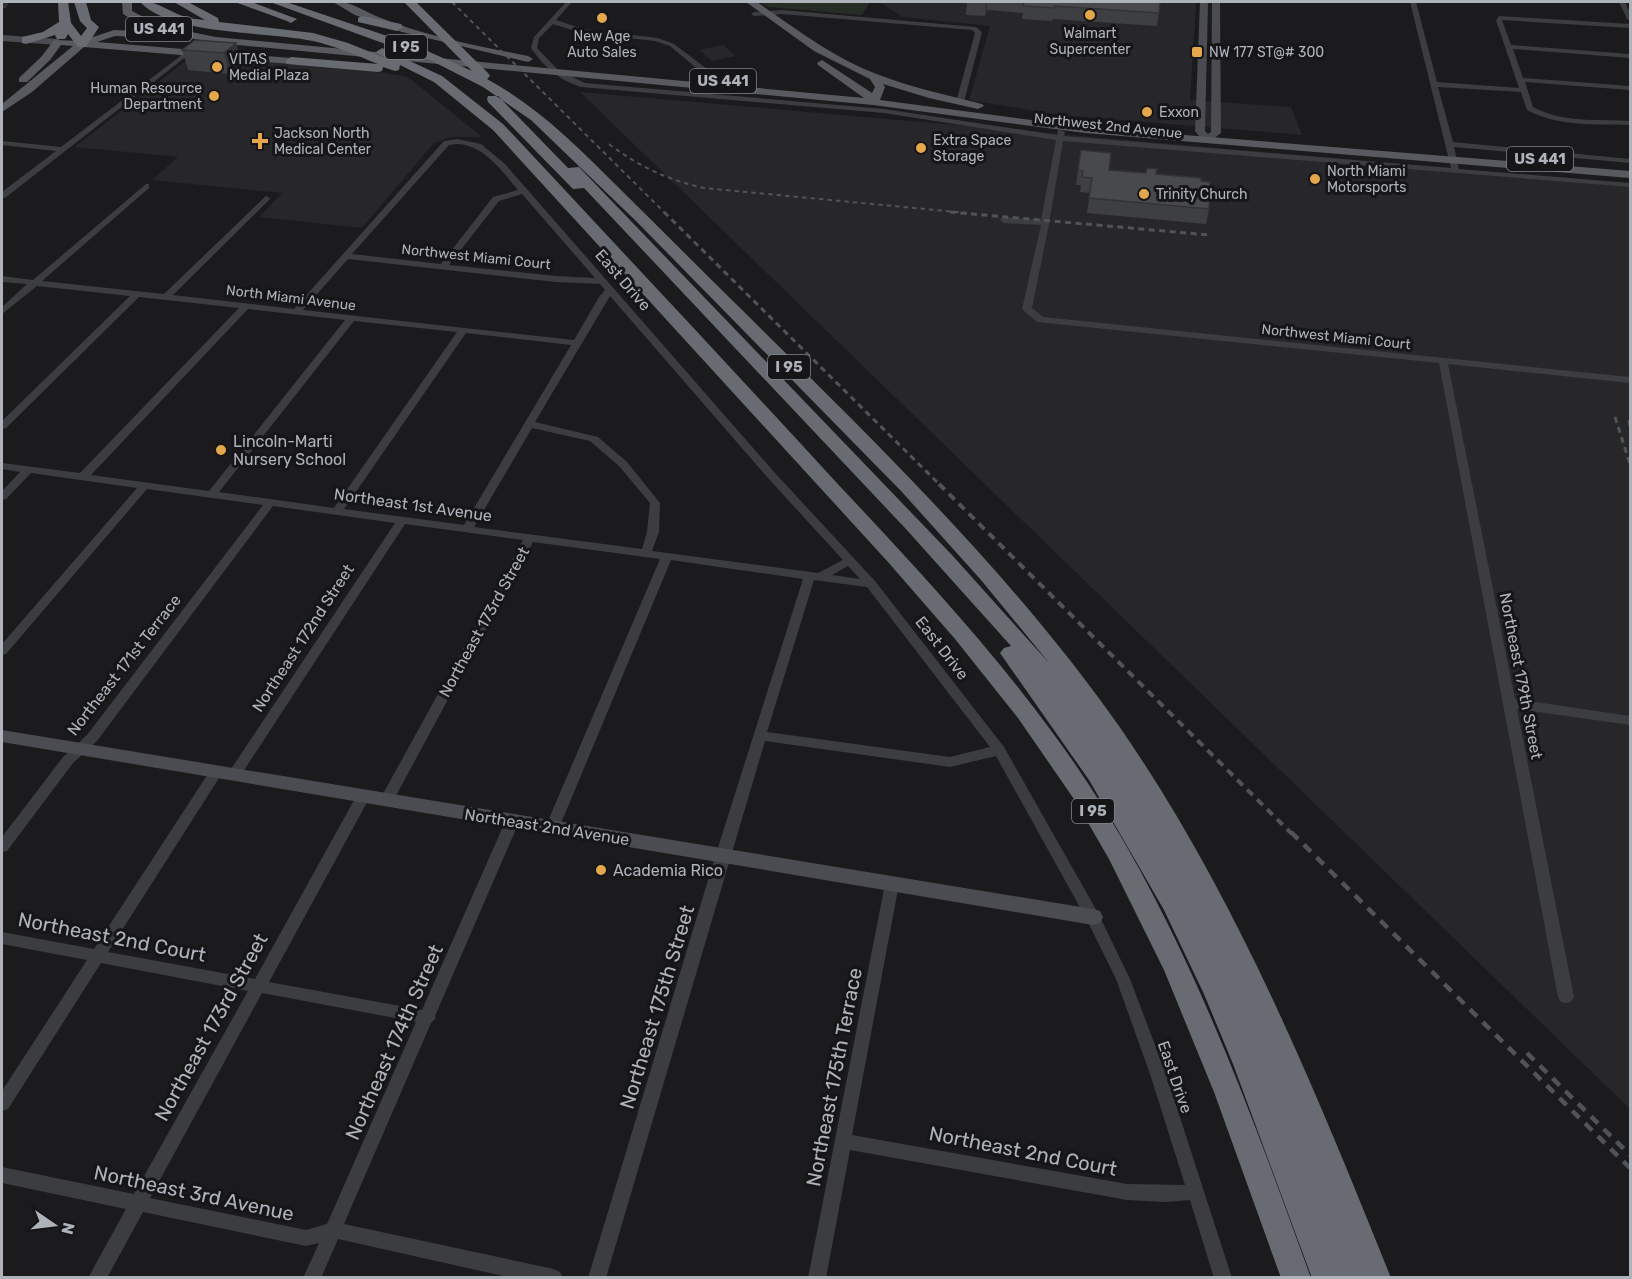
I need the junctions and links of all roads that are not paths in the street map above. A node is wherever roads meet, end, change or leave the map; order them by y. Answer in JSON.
{"nodes":[{"id":1,"x":63,"y":2,"type":"edge"},
{"id":2,"x":80,"y":2,"type":"edge"},
{"id":3,"x":127,"y":2,"type":"edge"},
{"id":4,"x":148,"y":2,"type":"edge"},
{"id":5,"x":180,"y":2,"type":"edge"},
{"id":6,"x":241,"y":2,"type":"edge"},
{"id":7,"x":276,"y":2,"type":"edge"},
{"id":8,"x":292,"y":2,"type":"edge"},
{"id":9,"x":338,"y":2,"type":"edge"},
{"id":10,"x":403,"y":2,"type":"edge"},
{"id":11,"x":422,"y":2,"type":"edge"},
{"id":12,"x":569,"y":2,"type":"edge"},
{"id":13,"x":737,"y":2,"type":"edge"},
{"id":14,"x":751,"y":2,"type":"edge"},
{"id":15,"x":1204,"y":2,"type":"edge"},
{"id":16,"x":1216,"y":2,"type":"edge"},
{"id":17,"x":1413,"y":2,"type":"edge"},
{"id":18,"x":1622,"y":2,"type":"edge"},
{"id":19,"x":94,"y":11,"type":"dead end"},
{"id":20,"x":766,"y":12,"type":"junction"},
{"id":21,"x":754,"y":14,"type":"junction"},
{"id":22,"x":1630,"y":19,"type":"edge"},
{"id":23,"x":552,"y":21,"type":"junction"},
{"id":24,"x":65,"y":23,"type":"junction"},
{"id":25,"x":1630,"y":26,"type":"edge"},
{"id":26,"x":93,"y":27,"type":"junction"},
{"id":27,"x":397,"y":27,"type":"junction"},
{"id":28,"x":448,"y":27,"type":"junction"},
{"id":29,"x":2,"y":38,"type":"edge"},
{"id":30,"x":206,"y":39,"type":"junction"},
{"id":31,"x":26,"y":40,"type":"junction"},
{"id":32,"x":58,"y":42,"type":"junction"},
{"id":33,"x":82,"y":44,"type":"junction"},
{"id":34,"x":113,"y":47,"type":"junction"},
{"id":35,"x":1508,"y":48,"type":"junction"},
{"id":36,"x":189,"y":52,"type":"junction"},
{"id":37,"x":345,"y":52,"type":"junction"},
{"id":38,"x":1630,"y":56,"type":"edge"},
{"id":39,"x":291,"y":61,"type":"joint"},
{"id":40,"x":61,"y":63,"type":"junction"},
{"id":41,"x":703,"y":69,"type":"dead end"},
{"id":42,"x":830,"y":69,"type":"junction"},
{"id":43,"x":584,"y":76,"type":"junction"},
{"id":44,"x":420,"y":77,"type":"junction"},
{"id":45,"x":874,"y":77,"type":"junction"},
{"id":46,"x":1520,"y":80,"type":"junction"},
{"id":47,"x":37,"y":83,"type":"junction"},
{"id":48,"x":1433,"y":84,"type":"junction"},
{"id":49,"x":1630,"y":88,"type":"edge"},
{"id":50,"x":812,"y":89,"type":"junction"},
{"id":51,"x":1523,"y":90,"type":"junction"},
{"id":52,"x":456,"y":92,"type":"junction"},
{"id":53,"x":2,"y":97,"type":"edge"},
{"id":54,"x":872,"y":97,"type":"junction"},
{"id":55,"x":960,"y":102,"type":"junction"},
{"id":56,"x":2,"y":109,"type":"edge"},
{"id":57,"x":528,"y":111,"type":"junction"},
{"id":58,"x":1003,"y":112,"type":"junction"},
{"id":59,"x":1630,"y":123,"type":"edge"},
{"id":60,"x":1061,"y":133,"type":"junction"},
{"id":61,"x":1209,"y":139,"type":"junction"},
{"id":62,"x":2,"y":143,"type":"edge"},
{"id":63,"x":62,"y":149,"type":"junction"},
{"id":64,"x":1452,"y":157,"type":"junction"},
{"id":65,"x":1630,"y":161,"type":"edge"},
{"id":66,"x":1630,"y":166,"type":"edge"},
{"id":67,"x":568,"y":170,"type":"junction"},
{"id":68,"x":1630,"y":175,"type":"edge"},
{"id":69,"x":1630,"y":185,"type":"edge"},
{"id":70,"x":146,"y":186,"type":"dead end"},
{"id":71,"x":522,"y":191,"type":"junction"},
{"id":72,"x":2,"y":196,"type":"edge"},
{"id":73,"x":266,"y":198,"type":"dead end"},
{"id":74,"x":1004,"y":220,"type":"dead end"},
{"id":75,"x":1045,"y":223,"type":"junction"},
{"id":76,"x":346,"y":256,"type":"junction"},
{"id":77,"x":443,"y":267,"type":"junction"},
{"id":78,"x":2,"y":279,"type":"edge"},
{"id":79,"x":33,"y":283,"type":"junction"},
{"id":80,"x":607,"y":286,"type":"junction"},
{"id":81,"x":137,"y":294,"type":"junction"},
{"id":82,"x":166,"y":297,"type":"junction"},
{"id":83,"x":245,"y":307,"type":"junction"},
{"id":84,"x":2,"y":310,"type":"edge"},
{"id":85,"x":296,"y":312,"type":"junction"},
{"id":86,"x":351,"y":319,"type":"junction"},
{"id":87,"x":463,"y":332,"type":"junction"},
{"id":88,"x":577,"y":343,"type":"junction"},
{"id":89,"x":1443,"y":361,"type":"junction"},
{"id":90,"x":1630,"y":380,"type":"edge"},
{"id":91,"x":529,"y":424,"type":"junction"},
{"id":92,"x":2,"y":426,"type":"edge"},
{"id":93,"x":2,"y":466,"type":"edge"},
{"id":94,"x":28,"y":470,"type":"junction"},
{"id":95,"x":83,"y":477,"type":"junction"},
{"id":96,"x":145,"y":485,"type":"junction"},
{"id":97,"x":212,"y":494,"type":"junction"},
{"id":98,"x":2,"y":497,"type":"edge"},
{"id":99,"x":271,"y":502,"type":"junction"},
{"id":100,"x":337,"y":511,"type":"junction"},
{"id":101,"x":402,"y":520,"type":"junction"},
{"id":102,"x":467,"y":529,"type":"junction"},
{"id":103,"x":530,"y":537,"type":"junction"},
{"id":104,"x":646,"y":553,"type":"junction"},
{"id":105,"x":667,"y":556,"type":"junction"},
{"id":106,"x":850,"y":561,"type":"junction"},
{"id":107,"x":815,"y":576,"type":"junction"},
{"id":108,"x":871,"y":584,"type":"junction"},
{"id":109,"x":2,"y":651,"type":"edge"},
{"id":110,"x":1509,"y":704,"type":"junction"},
{"id":111,"x":1630,"y":720,"type":"edge"},
{"id":112,"x":2,"y":736,"type":"edge"},
{"id":113,"x":761,"y":736,"type":"junction"},
{"id":114,"x":80,"y":749,"type":"junction"},
{"id":115,"x":999,"y":750,"type":"junction"},
{"id":116,"x":225,"y":774,"type":"junction"},
{"id":117,"x":363,"y":797,"type":"junction"},
{"id":118,"x":386,"y":801,"type":"junction"},
{"id":119,"x":512,"y":822,"type":"junction"},
{"id":120,"x":552,"y":828,"type":"junction"},
{"id":121,"x":2,"y":847,"type":"edge"},
{"id":122,"x":722,"y":857,"type":"junction"},
{"id":123,"x":892,"y":884,"type":"junction"},
{"id":124,"x":1093,"y":917,"type":"junction"},
{"id":125,"x":2,"y":938,"type":"edge"},
{"id":126,"x":98,"y":956,"type":"junction"},
{"id":127,"x":258,"y":986,"type":"junction"},
{"id":128,"x":1566,"y":997,"type":"dead end"},
{"id":129,"x":428,"y":1018,"type":"junction"},
{"id":130,"x":2,"y":1104,"type":"edge"},
{"id":131,"x":843,"y":1141,"type":"junction"},
{"id":132,"x":2,"y":1175,"type":"edge"},
{"id":133,"x":1196,"y":1192,"type":"junction"},
{"id":134,"x":138,"y":1203,"type":"junction"},
{"id":135,"x":334,"y":1230,"type":"junction"},
{"id":136,"x":97,"y":1278,"type":"edge"},
{"id":137,"x":312,"y":1278,"type":"edge"},
{"id":138,"x":554,"y":1278,"type":"edge"},
{"id":139,"x":597,"y":1278,"type":"edge"},
{"id":140,"x":817,"y":1278,"type":"edge"},
{"id":141,"x":1223,"y":1278,"type":"edge"},
{"id":142,"x":1296,"y":1278,"type":"edge"},
{"id":143,"x":1327,"y":1278,"type":"edge"},
{"id":144,"x":1352,"y":1278,"type":"edge"},
{"id":145,"x":1376,"y":1278,"type":"edge"}],
"edges":[{"from":1,"to":24,"type":"highway"},
{"from":2,"to":26,"type":"highway"},
{"from":3,"to":30,"type":"main road","number":"US 441"},
{"from":4,"to":44,"type":"highway"},
{"from":5,"to":37,"type":"highway"},
{"from":6,"to":52,"type":"highway","number":"I 95"},
{"from":7,"to":57,"type":"highway","number":"I 95"},
{"from":8,"to":27,"type":"highway"},
{"from":9,"to":27,"type":"main road","number":"US 441"},
{"from":10,"to":28,"type":"highway"},
{"from":10,"to":67,"type":"highway"},
{"from":11,"to":28,"type":"highway"},
{"from":12,"to":23,"type":"street"},
{"from":13,"to":21,"type":"main road"},
{"from":14,"to":20,"type":"main road"},
{"from":15,"to":61,"type":"street"},
{"from":16,"to":61,"type":"street"},
{"from":17,"to":48,"type":"street"},
{"from":18,"to":22,"type":"street"},
{"from":19,"to":26,"type":"highway"},
{"from":20,"to":21,"type":"street"},
{"from":20,"to":45,"type":"main road"},
{"from":20,"to":55,"type":"street"},
{"from":21,"to":42,"type":"main road"},
{"from":23,"to":41,"type":"street"},
{"from":23,"to":43,"type":"street"},
{"from":24,"to":31,"type":"highway"},
{"from":24,"to":32,"type":"highway"},
{"from":24,"to":33,"type":"highway"},
{"from":25,"to":35,"type":"street"},
{"from":26,"to":33,"type":"highway"},
{"from":27,"to":43,"type":"main road","number":"US 441"},
{"from":28,"to":57,"type":"highway"},
{"from":29,"to":31,"type":"street"},
{"from":30,"to":33,"type":"main road"},
{"from":30,"to":37,"type":"main road","number":"US 441"},
{"from":31,"to":32,"type":"street"},
{"from":32,"to":33,"type":"main road"},
{"from":32,"to":47,"type":"main road"},
{"from":32,"to":53,"type":"main road"},
{"from":33,"to":34,"type":"main road"},
{"from":33,"to":40,"type":"main road"},
{"from":34,"to":36,"type":"main road"},
{"from":34,"to":40,"type":"main road"},
{"from":35,"to":38,"type":"street"},
{"from":35,"to":46,"type":"street"},
{"from":36,"to":39,"type":"main road"},
{"from":36,"to":63,"type":"street"},
{"from":37,"to":43,"type":"main road","number":"US 441"},
{"from":39,"to":44,"type":"highway"},
{"from":40,"to":47,"type":"main road"},
{"from":42,"to":50,"type":"main road"},
{"from":42,"to":54,"type":"main road"},
{"from":43,"to":50,"type":"main road","number":"US 441"},
{"from":43,"to":54,"type":"main road","number":"US 441"},
{"from":43,"to":60,"type":"street","name":"Northwest 2nd Avenue"},
{"from":44,"to":52,"type":"highway"},
{"from":45,"to":54,"type":"main road"},
{"from":45,"to":55,"type":"main road"},
{"from":46,"to":49,"type":"street"},
{"from":46,"to":51,"type":"street"},
{"from":47,"to":56,"type":"main road"},
{"from":48,"to":51,"type":"street"},
{"from":48,"to":64,"type":"street"},
{"from":50,"to":54,"type":"main road","number":"US 441"},
{"from":51,"to":59,"type":"street"},
{"from":52,"to":142,"type":"highway","number":"I 95"},
{"from":54,"to":58,"type":"main road","name":"Northwest 2nd Avenue","number":"US 441"},
{"from":54,"to":60,"type":"main road","name":"Northwest 2nd Avenue","number":"US 441"},
{"from":55,"to":58,"type":"main road"},
{"from":57,"to":145,"type":"highway","number":"I 95"},
{"from":58,"to":61,"type":"main road","name":"Northwest 2nd Avenue","number":"US 441"},
{"from":60,"to":61,"type":"main road","name":"Northwest 2nd Avenue","number":"US 441"},
{"from":60,"to":75,"type":"street"},
{"from":61,"to":64,"type":"main road","name":"Northwest 2nd Avenue","number":"US 441"},
{"from":62,"to":63,"type":"street"},
{"from":63,"to":72,"type":"street"},
{"from":64,"to":65,"type":"street"},
{"from":64,"to":66,"type":"main road","name":"Northwest 2nd Avenue","number":"US 441"},
{"from":64,"to":68,"type":"main road","name":"Northwest 2nd Avenue","number":"US 441"},
{"from":64,"to":69,"type":"street","name":"Northwest 2nd Avenue"},
{"from":67,"to":143,"type":"highway"},
{"from":67,"to":144,"type":"highway"},
{"from":70,"to":79,"type":"street"},
{"from":71,"to":76,"type":"street","name":"East Drive"},
{"from":71,"to":77,"type":"street"},
{"from":71,"to":80,"type":"street","name":"East Drive"},
{"from":73,"to":82,"type":"street"},
{"from":74,"to":75,"type":"street"},
{"from":75,"to":89,"type":"street","name":"Northwest Miami Court"},
{"from":76,"to":77,"type":"street","name":"Northwest Miami Court"},
{"from":76,"to":85,"type":"street"},
{"from":77,"to":80,"type":"street","name":"Northwest Miami Court"},
{"from":78,"to":79,"type":"street","name":"North Miami Avenue"},
{"from":79,"to":81,"type":"street","name":"North Miami Avenue"},
{"from":79,"to":84,"type":"street"},
{"from":80,"to":88,"type":"street"},
{"from":80,"to":106,"type":"street","name":"East Drive"},
{"from":81,"to":82,"type":"street","name":"North Miami Avenue"},
{"from":81,"to":92,"type":"street"},
{"from":82,"to":83,"type":"street","name":"North Miami Avenue"},
{"from":83,"to":85,"type":"street","name":"North Miami Avenue"},
{"from":83,"to":95,"type":"street"},
{"from":85,"to":86,"type":"street","name":"North Miami Avenue"},
{"from":86,"to":87,"type":"street","name":"North Miami Avenue"},
{"from":86,"to":97,"type":"street"},
{"from":87,"to":88,"type":"street","name":"North Miami Avenue"},
{"from":87,"to":100,"type":"street"},
{"from":88,"to":91,"type":"street"},
{"from":89,"to":90,"type":"street","name":"Northwest Miami Court"},
{"from":89,"to":110,"type":"street","name":"Northeast 179th Street"},
{"from":91,"to":102,"type":"street"},
{"from":91,"to":104,"type":"street"},
{"from":93,"to":94,"type":"street","name":"Northeast 1st Avenue"},
{"from":94,"to":95,"type":"street","name":"Northeast 1st Avenue"},
{"from":94,"to":98,"type":"street"},
{"from":95,"to":96,"type":"street","name":"Northeast 1st Avenue"},
{"from":96,"to":97,"type":"street","name":"Northeast 1st Avenue"},
{"from":96,"to":109,"type":"street"},
{"from":97,"to":99,"type":"street","name":"Northeast 1st Avenue"},
{"from":99,"to":100,"type":"street","name":"Northeast 1st Avenue"},
{"from":99,"to":114,"type":"street","name":"Northeast 171st Terrace"},
{"from":100,"to":101,"type":"street","name":"Northeast 1st Avenue"},
{"from":101,"to":102,"type":"street","name":"Northeast 1st Avenue"},
{"from":101,"to":116,"type":"street","name":"Northeast 172nd Street"},
{"from":102,"to":103,"type":"street","name":"Northeast 1st Avenue"},
{"from":103,"to":104,"type":"street","name":"Northeast 1st Avenue"},
{"from":103,"to":118,"type":"street","name":"Northeast 173rd Street"},
{"from":104,"to":105,"type":"street","name":"Northeast 1st Avenue"},
{"from":105,"to":107,"type":"street","name":"Northeast 1st Avenue"},
{"from":105,"to":120,"type":"street"},
{"from":106,"to":107,"type":"street"},
{"from":106,"to":108,"type":"street","name":"East Drive"},
{"from":107,"to":108,"type":"street","name":"Northeast 1st Avenue"},
{"from":107,"to":113,"type":"street","name":"Northeast 175th Street"},
{"from":108,"to":115,"type":"street","name":"East Drive"},
{"from":110,"to":111,"type":"street"},
{"from":110,"to":128,"type":"street","name":"Northeast 179th Street"},
{"from":112,"to":114,"type":"street","name":"Northeast 2nd Avenue"},
{"from":113,"to":115,"type":"street"},
{"from":113,"to":122,"type":"street","name":"Northeast 175th Street"},
{"from":114,"to":116,"type":"street","name":"Northeast 2nd Avenue"},
{"from":114,"to":121,"type":"street","name":"Northeast 171st Terrace"},
{"from":115,"to":124,"type":"street","name":"East Drive"},
{"from":116,"to":117,"type":"street","name":"Northeast 2nd Avenue"},
{"from":116,"to":126,"type":"street","name":"Northeast 172nd Street"},
{"from":117,"to":118,"type":"street","name":"Northeast 2nd Avenue"},
{"from":117,"to":127,"type":"street","name":"Northeast 173rd Street"},
{"from":118,"to":119,"type":"street","name":"Northeast 2nd Avenue"},
{"from":119,"to":120,"type":"street","name":"Northeast 2nd Avenue"},
{"from":119,"to":129,"type":"street","name":"Northeast 174th Street"},
{"from":120,"to":122,"type":"street","name":"Northeast 2nd Avenue"},
{"from":122,"to":123,"type":"street","name":"Northeast 2nd Avenue"},
{"from":122,"to":139,"type":"street","name":"Northeast 175th Street"},
{"from":123,"to":124,"type":"street","name":"Northeast 2nd Avenue"},
{"from":123,"to":131,"type":"street","name":"Northeast 175th Terrace"},
{"from":124,"to":133,"type":"street","name":"East Drive"},
{"from":125,"to":126,"type":"street","name":"Northeast 2nd Court"},
{"from":126,"to":127,"type":"street","name":"Northeast 2nd Court"},
{"from":126,"to":130,"type":"street","name":"Northeast 172nd Street"},
{"from":127,"to":129,"type":"street","name":"Northeast 2nd Court"},
{"from":127,"to":134,"type":"street","name":"Northeast 173rd Street"},
{"from":129,"to":135,"type":"street","name":"Northeast 174th Street"},
{"from":131,"to":133,"type":"street","name":"Northeast 2nd Court"},
{"from":131,"to":140,"type":"street","name":"Northeast 175th Terrace"},
{"from":132,"to":134,"type":"street","name":"Northeast 3rd Avenue"},
{"from":133,"to":141,"type":"street","name":"East Drive"},
{"from":134,"to":135,"type":"street","name":"Northeast 3rd Avenue"},
{"from":134,"to":136,"type":"street","name":"Northeast 173rd Street"},
{"from":135,"to":137,"type":"street","name":"Northeast 174th Street"},
{"from":135,"to":138,"type":"street","name":"Northeast 3rd Avenue"}]}
